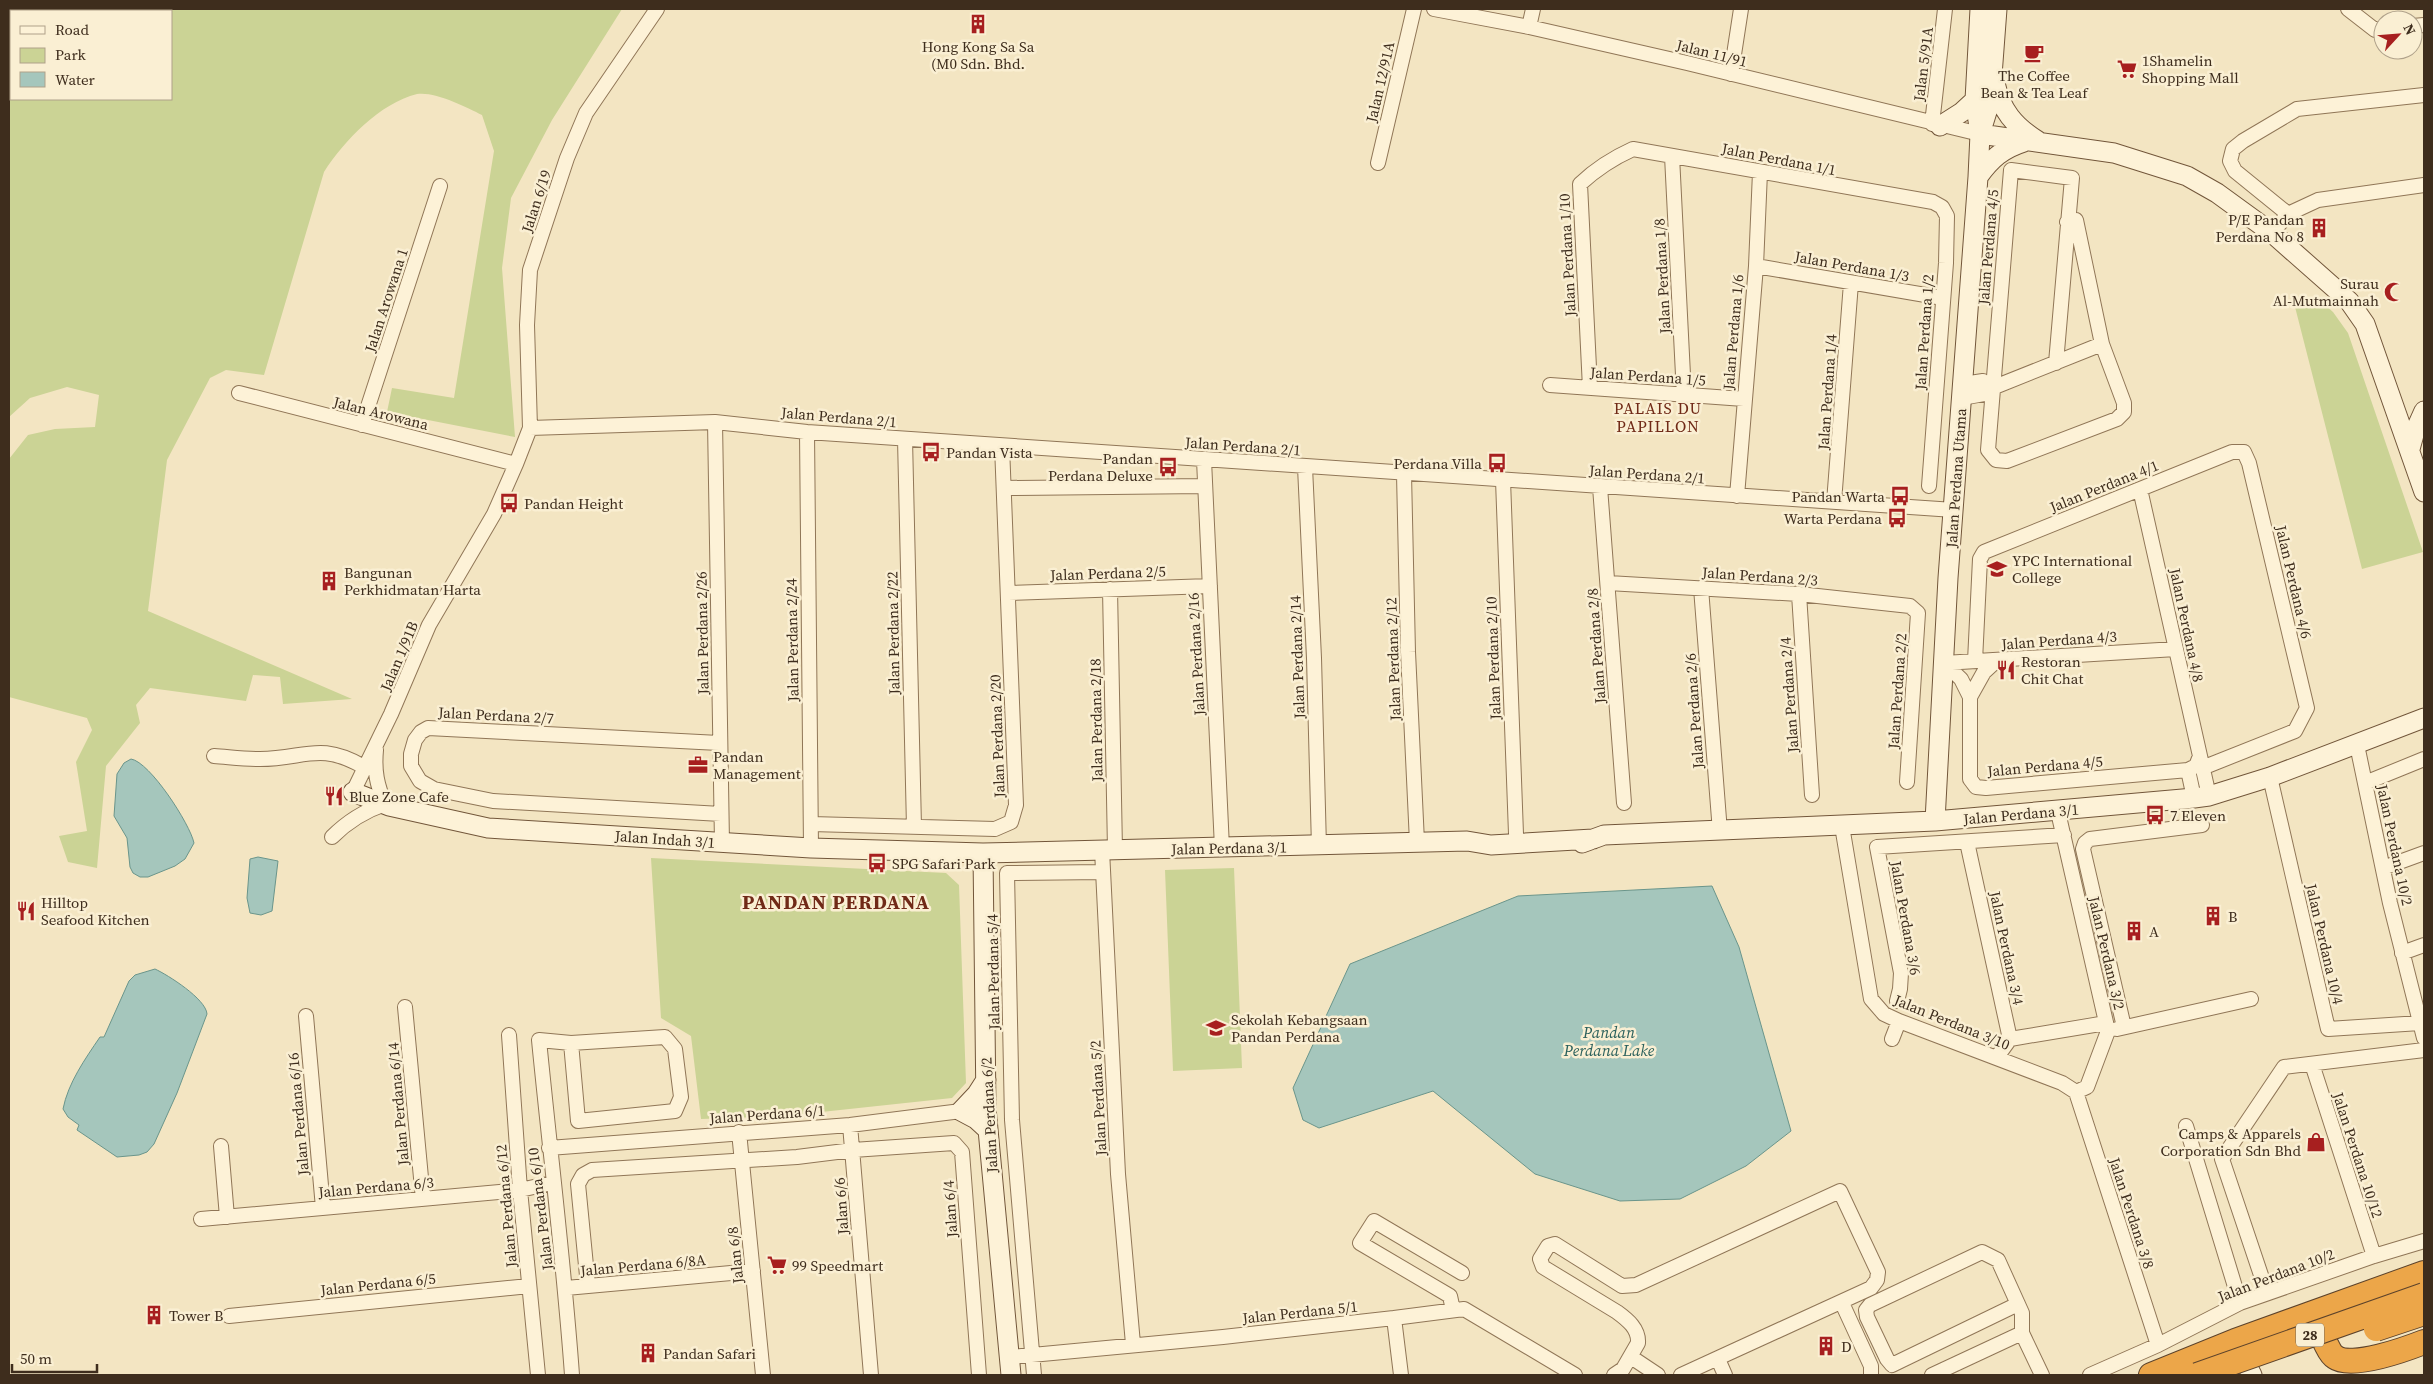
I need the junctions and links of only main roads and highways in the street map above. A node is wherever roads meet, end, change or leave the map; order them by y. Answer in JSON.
{"nodes":[{"id":1,"x":2424,"y":1273,"type":"edge"},
{"id":2,"x":2424,"y":1295,"type":"edge"},
{"id":3,"x":2333,"y":1304,"type":"junction"},
{"id":4,"x":2424,"y":1313,"type":"edge"},
{"id":5,"x":2415,"y":1345,"type":"edge"},
{"id":6,"x":2151,"y":1375,"type":"edge"},
{"id":7,"x":2196,"y":1375,"type":"edge"},
{"id":8,"x":2245,"y":1375,"type":"edge"},
{"id":9,"x":2373,"y":1375,"type":"edge"}],
"edges":[{"from":1,"to":3,"type":"highway"},
{"from":2,"to":7,"type":"highway","number":"28","bridge":true},
{"from":3,"to":5,"type":"highway"},
{"from":3,"to":6,"type":"highway"},
{"from":4,"to":8,"type":"highway","number":"28","bridge":true},
{"from":5,"to":9,"type":"highway"}]}
